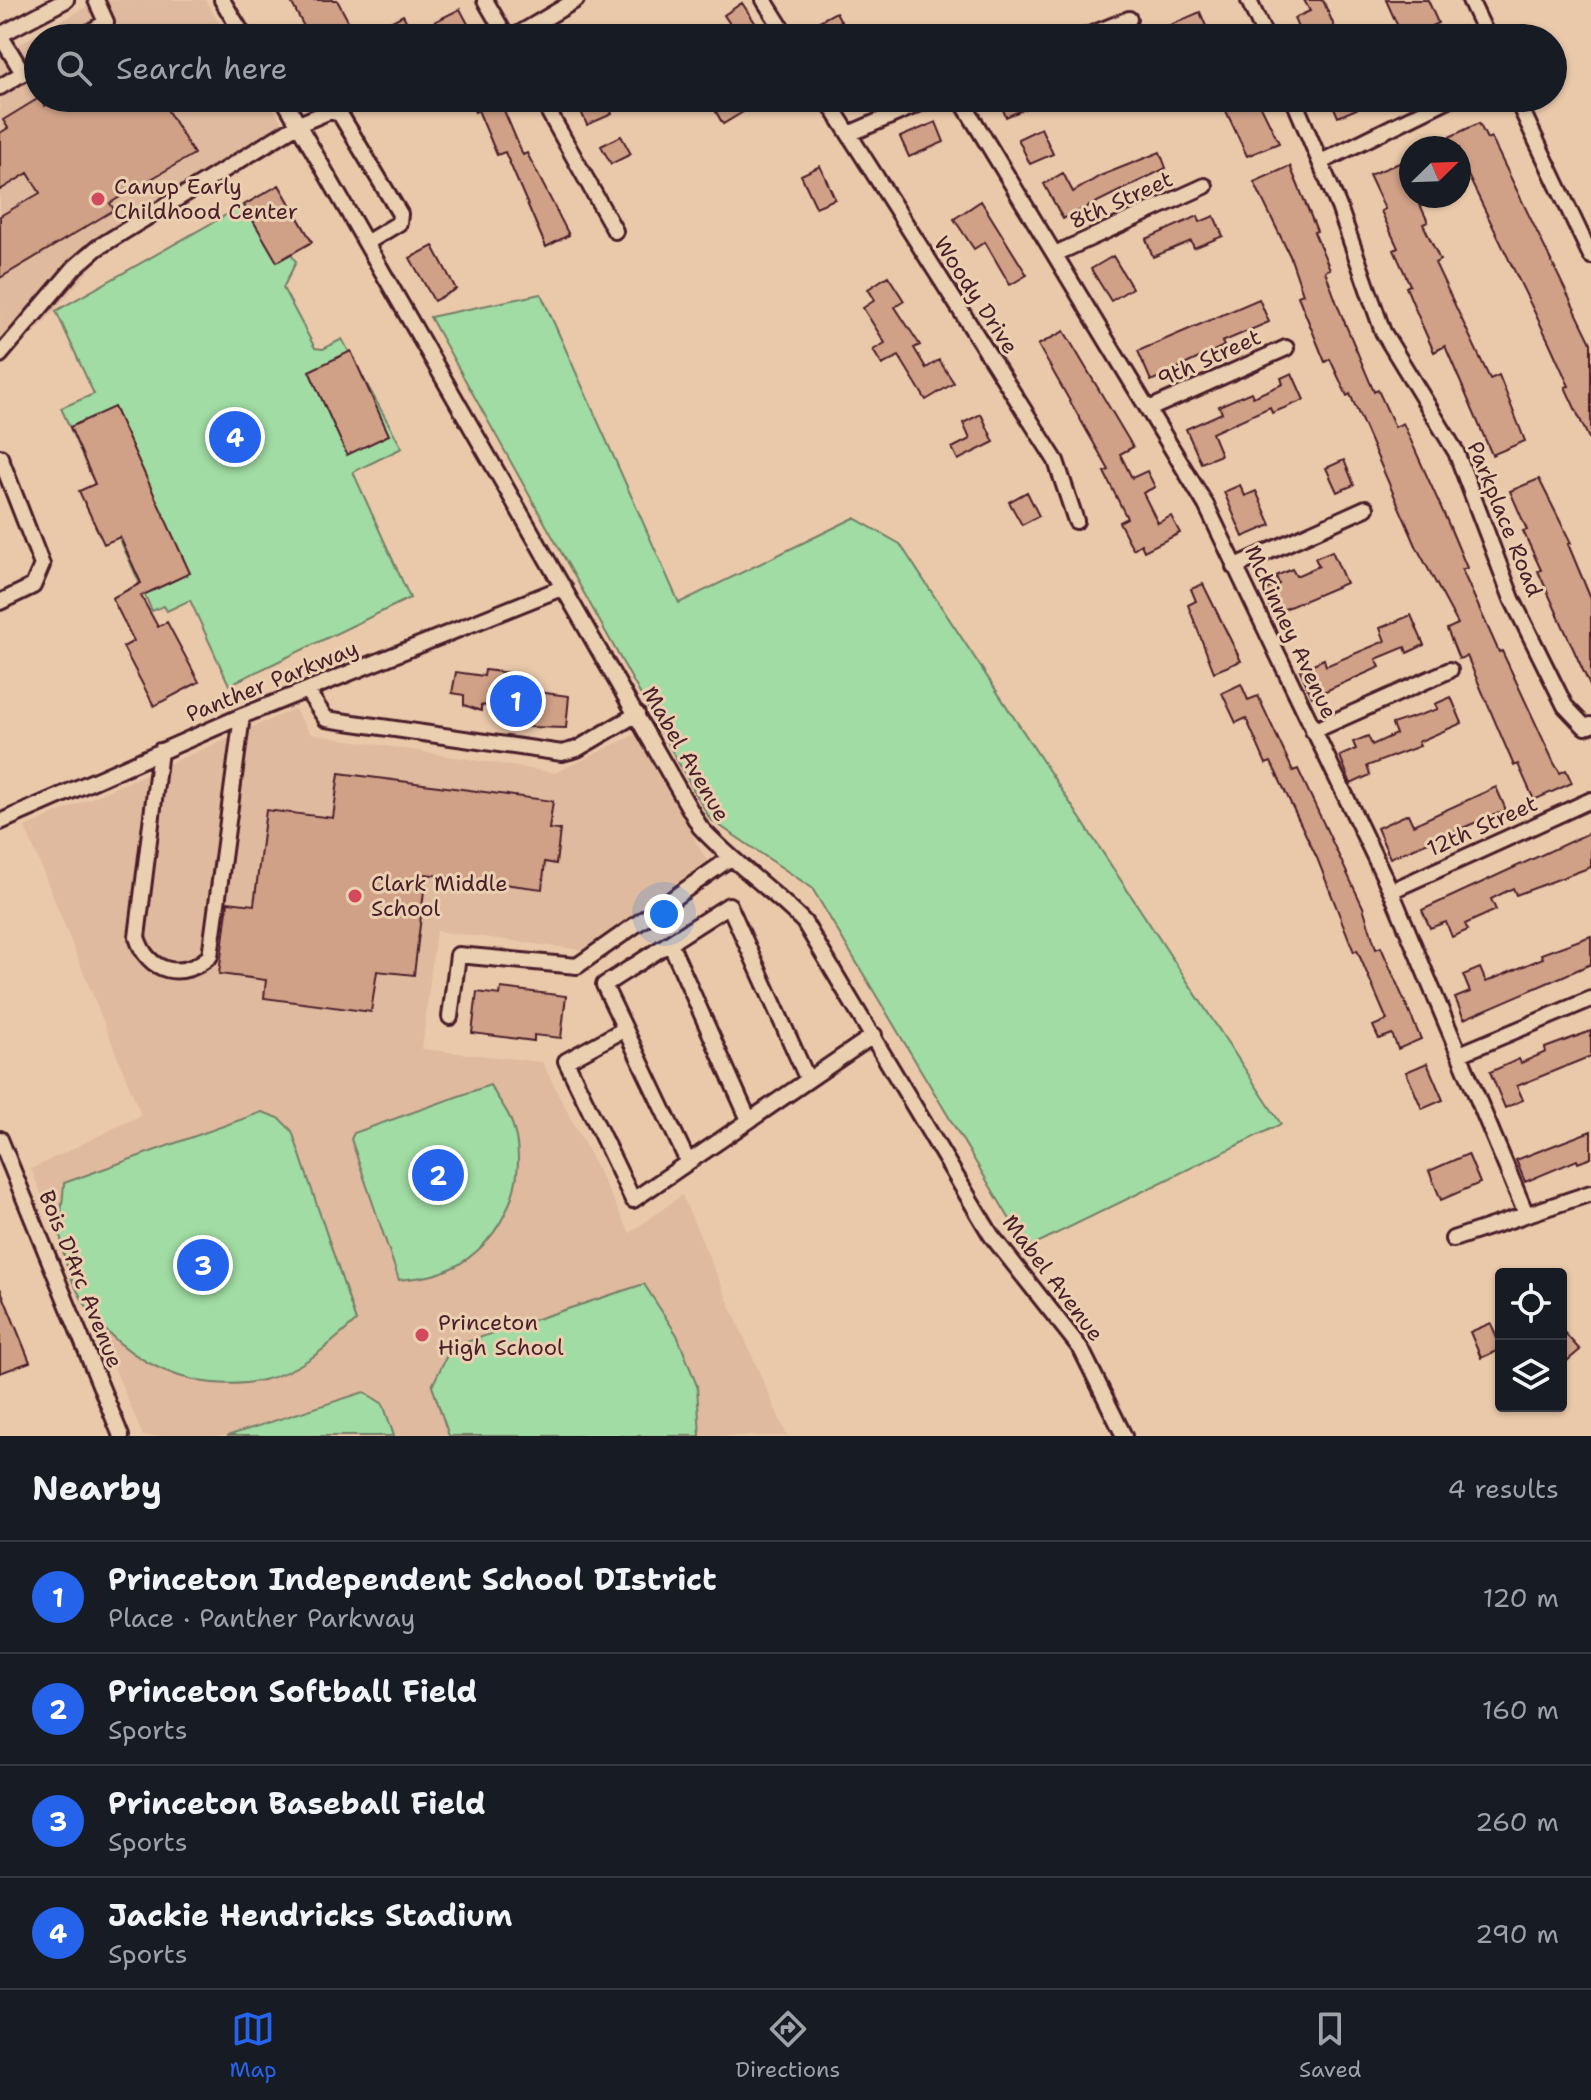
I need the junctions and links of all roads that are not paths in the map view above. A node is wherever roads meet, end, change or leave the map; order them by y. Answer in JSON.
{"nodes":[{"id":1,"x":66,"y":0,"type":"edge"},
{"id":2,"x":96,"y":0,"type":"edge"},
{"id":3,"x":222,"y":0,"type":"edge"},
{"id":4,"x":485,"y":0,"type":"edge"},
{"id":5,"x":576,"y":0,"type":"edge"},
{"id":6,"x":764,"y":0,"type":"edge"},
{"id":7,"x":1470,"y":0,"type":"edge"},
{"id":8,"x":1249,"y":1,"type":"edge"},
{"id":9,"x":1129,"y":19,"type":"dead end"},
{"id":10,"x":103,"y":24,"type":"edge"},
{"id":11,"x":237,"y":24,"type":"edge"},
{"id":12,"x":501,"y":24,"type":"edge"},
{"id":13,"x":534,"y":24,"type":"edge"},
{"id":14,"x":779,"y":24,"type":"edge"},
{"id":15,"x":1117,"y":24,"type":"edge"},
{"id":16,"x":1260,"y":24,"type":"edge"},
{"id":17,"x":1481,"y":24,"type":"edge"},
{"id":18,"x":0,"y":35,"type":"edge"},
{"id":19,"x":23,"y":73,"type":"joint"},
{"id":20,"x":0,"y":87,"type":"edge"},
{"id":21,"x":292,"y":112,"type":"edge"},
{"id":22,"x":328,"y":112,"type":"edge"},
{"id":23,"x":333,"y":112,"type":"edge"},
{"id":24,"x":549,"y":112,"type":"edge"},
{"id":25,"x":835,"y":112,"type":"edge"},
{"id":26,"x":900,"y":112,"type":"edge"},
{"id":27,"x":969,"y":112,"type":"edge"},
{"id":28,"x":1299,"y":112,"type":"edge"},
{"id":29,"x":1423,"y":112,"type":"edge"},
{"id":30,"x":1523,"y":112,"type":"edge"},
{"id":31,"x":299,"y":124,"type":"junction"},
{"id":32,"x":849,"y":134,"type":"junction"},
{"id":33,"x":1321,"y":162,"type":"junction"},
{"id":34,"x":1205,"y":186,"type":"dead end"},
{"id":35,"x":615,"y":231,"type":"dead end"},
{"id":36,"x":366,"y":243,"type":"junction"},
{"id":37,"x":1055,"y":254,"type":"junction"},
{"id":38,"x":1591,"y":256,"type":"edge"},
{"id":39,"x":1286,"y":348,"type":"dead end"},
{"id":40,"x":0,"y":355,"type":"edge"},
{"id":41,"x":1149,"y":409,"type":"junction"},
{"id":42,"x":0,"y":457,"type":"edge"},
{"id":43,"x":1366,"y":508,"type":"dead end"},
{"id":44,"x":1076,"y":521,"type":"dead end"},
{"id":45,"x":1234,"y":567,"type":"junction"},
{"id":46,"x":564,"y":587,"type":"junction"},
{"id":47,"x":0,"y":602,"type":"edge"},
{"id":48,"x":1450,"y":670,"type":"dead end"},
{"id":49,"x":307,"y":691,"type":"junction"},
{"id":50,"x":637,"y":714,"type":"junction"},
{"id":51,"x":242,"y":716,"type":"junction"},
{"id":52,"x":1591,"y":725,"type":"edge"},
{"id":53,"x":1313,"y":731,"type":"junction"},
{"id":54,"x":160,"y":751,"type":"junction"},
{"id":55,"x":1591,"y":800,"type":"edge"},
{"id":56,"x":0,"y":822,"type":"edge"},
{"id":57,"x":729,"y":859,"type":"junction"},
{"id":58,"x":1391,"y":891,"type":"junction"},
{"id":59,"x":670,"y":943,"type":"junction"},
{"id":60,"x":1591,"y":999,"type":"edge"},
{"id":61,"x":450,"y":1017,"type":"dead end"},
{"id":62,"x":625,"y":1029,"type":"junction"},
{"id":63,"x":874,"y":1035,"type":"junction"},
{"id":64,"x":1460,"y":1054,"type":"junction"},
{"id":65,"x":808,"y":1080,"type":"junction"},
{"id":66,"x":749,"y":1120,"type":"junction"},
{"id":67,"x":0,"y":1139,"type":"edge"},
{"id":68,"x":688,"y":1162,"type":"junction"},
{"id":69,"x":1591,"y":1193,"type":"edge"},
{"id":70,"x":1526,"y":1214,"type":"junction"},
{"id":71,"x":1453,"y":1239,"type":"dead end"},
{"id":72,"x":121,"y":1436,"type":"edge"},
{"id":73,"x":1124,"y":1436,"type":"edge"}],
"edges":[{"from":1,"to":18,"type":"street"},
{"from":2,"to":10,"type":"street"},
{"from":3,"to":11,"type":"street"},
{"from":4,"to":12,"type":"street"},
{"from":5,"to":13,"type":"street"},
{"from":6,"to":14,"type":"street"},
{"from":7,"to":17,"type":"street"},
{"from":8,"to":16,"type":"street"},
{"from":9,"to":15,"type":"street"},
{"from":18,"to":19,"type":"street"},
{"from":19,"to":20,"type":"street"},
{"from":21,"to":31,"type":"street","name":"Mabel Avenue"},
{"from":22,"to":31,"type":"street"},
{"from":23,"to":36,"type":"street"},
{"from":24,"to":35,"type":"street"},
{"from":25,"to":32,"type":"street","name":"Woody Drive"},
{"from":26,"to":32,"type":"street"},
{"from":27,"to":37,"type":"street","name":"McKinney Avenue"},
{"from":28,"to":33,"type":"street","name":"Parkplace Road"},
{"from":29,"to":33,"type":"street"},
{"from":30,"to":38,"type":"street"},
{"from":31,"to":36,"type":"street","name":"Mabel Avenue"},
{"from":31,"to":40,"type":"street"},
{"from":32,"to":44,"type":"street","name":"Woody Drive"},
{"from":33,"to":52,"type":"street","name":"Parkplace Road"},
{"from":34,"to":37,"type":"street","name":"8th Street"},
{"from":36,"to":46,"type":"street","name":"Mabel Avenue"},
{"from":37,"to":41,"type":"street","name":"McKinney Avenue"},
{"from":39,"to":41,"type":"street","name":"9th Street"},
{"from":41,"to":45,"type":"street","name":"McKinney Avenue"},
{"from":42,"to":47,"type":"street"},
{"from":43,"to":45,"type":"street"},
{"from":45,"to":53,"type":"street","name":"McKinney Avenue"},
{"from":46,"to":49,"type":"street","name":"Panther Parkway"},
{"from":46,"to":50,"type":"street","name":"Mabel Avenue"},
{"from":48,"to":53,"type":"street"},
{"from":49,"to":50,"type":"street"},
{"from":49,"to":51,"type":"street","name":"Panther Parkway"},
{"from":50,"to":57,"type":"street","name":"Mabel Avenue"},
{"from":51,"to":54,"type":"street","name":"Panther Parkway"},
{"from":51,"to":54,"type":"street"},
{"from":53,"to":58,"type":"street","name":"McKinney Avenue"},
{"from":54,"to":56,"type":"street","name":"Panther Parkway"},
{"from":55,"to":58,"type":"street","name":"12th Street"},
{"from":57,"to":61,"type":"street"},
{"from":57,"to":63,"type":"street","name":"Mabel Avenue"},
{"from":58,"to":64,"type":"street","name":"McKinney Avenue"},
{"from":59,"to":62,"type":"street"},
{"from":59,"to":65,"type":"street"},
{"from":59,"to":66,"type":"street"},
{"from":60,"to":64,"type":"street"},
{"from":62,"to":68,"type":"street"},
{"from":62,"to":68,"type":"street"},
{"from":63,"to":65,"type":"street"},
{"from":63,"to":73,"type":"street","name":"Mabel Avenue"},
{"from":64,"to":70,"type":"street","name":"McKinney Avenue"},
{"from":65,"to":66,"type":"street"},
{"from":66,"to":68,"type":"street"},
{"from":67,"to":72,"type":"street","name":"Bois D'Arc Avenue"},
{"from":69,"to":70,"type":"street"},
{"from":70,"to":71,"type":"street"}]}
